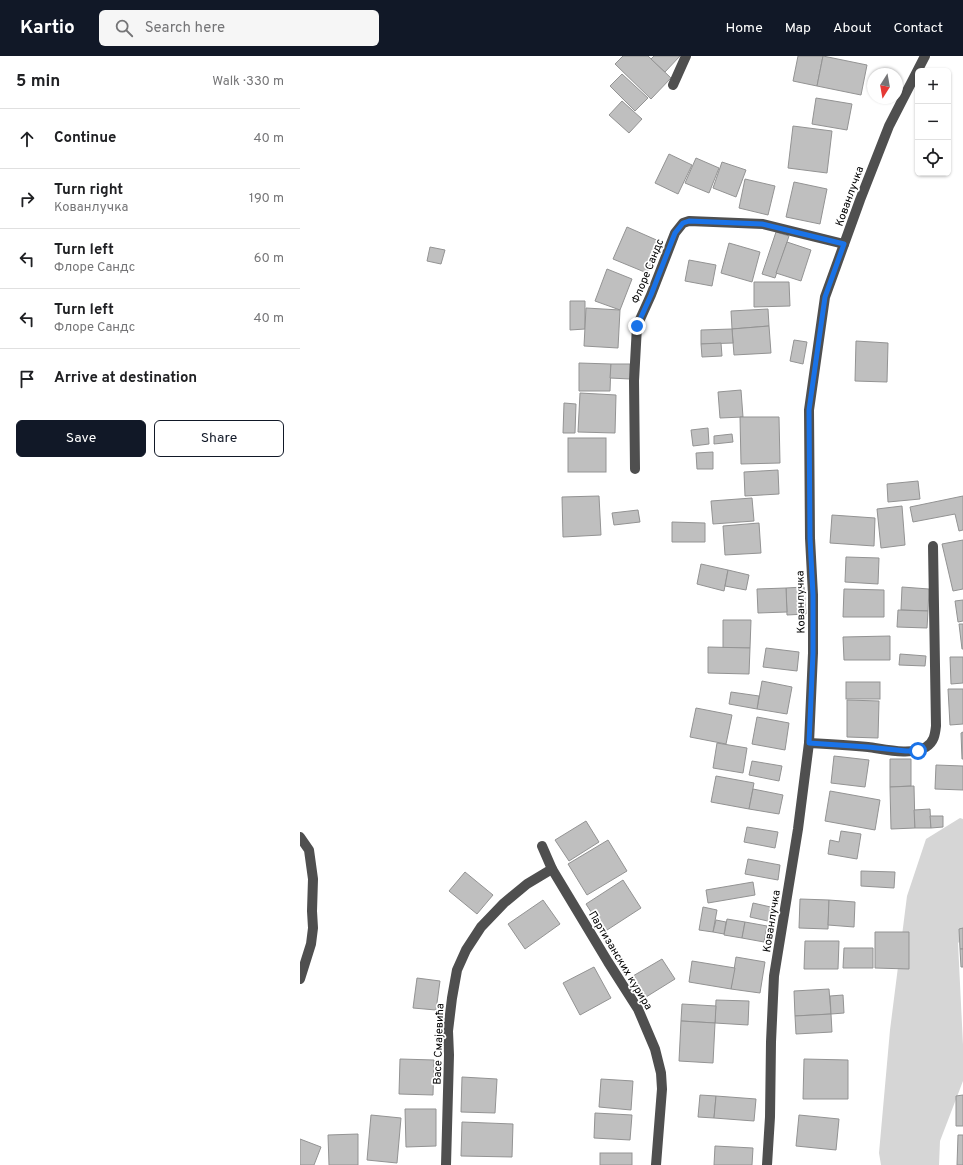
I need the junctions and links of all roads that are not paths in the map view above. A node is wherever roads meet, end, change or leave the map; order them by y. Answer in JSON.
{"nodes":[{"id":1,"x":686,"y":56,"type":"edge"},
{"id":2,"x":925,"y":56,"type":"edge"},
{"id":3,"x":673,"y":85,"type":"dead end"},
{"id":4,"x":844,"y":244,"type":"junction"},
{"id":5,"x":635,"y":469,"type":"dead end"},
{"id":6,"x":933,"y":546,"type":"dead end"},
{"id":7,"x":809,"y":743,"type":"junction"},
{"id":8,"x":300,"y":837,"type":"edge"},
{"id":9,"x":542,"y":846,"type":"dead end"},
{"id":10,"x":552,"y":868,"type":"junction"},
{"id":11,"x":300,"y":979,"type":"edge"},
{"id":12,"x":446,"y":1165,"type":"edge"},
{"id":13,"x":656,"y":1165,"type":"edge"},
{"id":14,"x":767,"y":1165,"type":"edge"}],
"edges":[{"from":1,"to":3,"type":"street"},
{"from":2,"to":4,"type":"street","name":"Кованлучка"},
{"from":4,"to":5,"type":"street","name":"Флоре Сандс"},
{"from":4,"to":7,"type":"street","name":"Кованлучка"},
{"from":6,"to":7,"type":"street"},
{"from":7,"to":14,"type":"street","name":"Кованлучка"},
{"from":8,"to":11,"type":"street"},
{"from":9,"to":10,"type":"street","name":"Партизанских курира"},
{"from":10,"to":12,"type":"street","name":"Васе Смајевића"},
{"from":10,"to":13,"type":"street","name":"Партизанских курира"}]}
